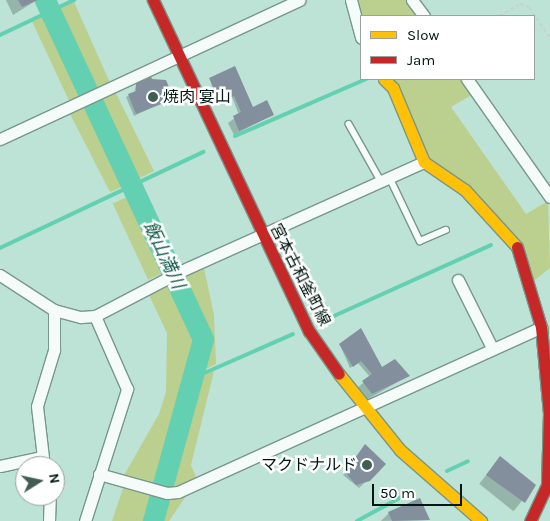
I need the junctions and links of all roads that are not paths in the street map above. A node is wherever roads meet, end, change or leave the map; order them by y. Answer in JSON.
{"nodes":[{"id":1,"x":153,"y":0,"type":"edge"},
{"id":2,"x":299,"y":0,"type":"edge"},
{"id":3,"x":351,"y":0,"type":"edge"},
{"id":4,"x":412,"y":0,"type":"edge"},
{"id":5,"x":423,"y":15,"type":"edge"},
{"id":6,"x":360,"y":34,"type":"edge"},
{"id":7,"x":179,"y":56,"type":"junction"},
{"id":8,"x":385,"y":80,"type":"edge"},
{"id":9,"x":468,"y":80,"type":"edge"},
{"id":10,"x":349,"y":124,"type":"dead end"},
{"id":11,"x":0,"y":139,"type":"edge"},
{"id":12,"x":424,"y":162,"type":"junction"},
{"id":13,"x":386,"y":179,"type":"junction"},
{"id":14,"x":550,"y":197,"type":"edge"},
{"id":15,"x":446,"y":230,"type":"dead end"},
{"id":16,"x":262,"y":236,"type":"junction"},
{"id":17,"x":0,"y":275,"type":"edge"},
{"id":18,"x":458,"y":280,"type":"dead end"},
{"id":19,"x":54,"y":310,"type":"junction"},
{"id":20,"x":96,"y":316,"type":"junction"},
{"id":21,"x":541,"y":327,"type":"junction"},
{"id":22,"x":492,"y":348,"type":"junction"},
{"id":23,"x":361,"y":406,"type":"junction"},
{"id":24,"x":42,"y":456,"type":"edge"},
{"id":25,"x":15,"y":465,"type":"edge"},
{"id":26,"x":0,"y":466,"type":"edge"},
{"id":27,"x":99,"y":474,"type":"junction"},
{"id":28,"x":548,"y":486,"type":"edge"},
{"id":29,"x":50,"y":506,"type":"edge"},
{"id":30,"x":49,"y":521,"type":"edge"},
{"id":31,"x":85,"y":521,"type":"edge"},
{"id":32,"x":481,"y":521,"type":"edge"},
{"id":33,"x":530,"y":521,"type":"edge"}],
"edges":[{"from":1,"to":7,"type":"street","name":"宮本古和釜町線"},
{"from":2,"to":7,"type":"street"},
{"from":3,"to":6,"type":"street"},
{"from":4,"to":5,"type":"street"},
{"from":7,"to":11,"type":"street"},
{"from":7,"to":16,"type":"street","name":"宮本古和釜町線"},
{"from":8,"to":12,"type":"street"},
{"from":9,"to":14,"type":"street"},
{"from":10,"to":13,"type":"lane"},
{"from":12,"to":13,"type":"street"},
{"from":12,"to":21,"type":"street"},
{"from":13,"to":15,"type":"lane"},
{"from":13,"to":16,"type":"street"},
{"from":16,"to":20,"type":"street"},
{"from":16,"to":23,"type":"street","name":"宮本古和釜町線"},
{"from":17,"to":19,"type":"street"},
{"from":18,"to":22,"type":"street"},
{"from":19,"to":20,"type":"street"},
{"from":19,"to":24,"type":"street"},
{"from":20,"to":27,"type":"street"},
{"from":21,"to":22,"type":"street"},
{"from":21,"to":28,"type":"street"},
{"from":22,"to":23,"type":"street"},
{"from":23,"to":27,"type":"street"},
{"from":23,"to":32,"type":"street","name":"宮本古和釜町線"},
{"from":25,"to":26,"type":"street"},
{"from":27,"to":31,"type":"street"},
{"from":28,"to":33,"type":"street"},
{"from":29,"to":30,"type":"street"}]}
